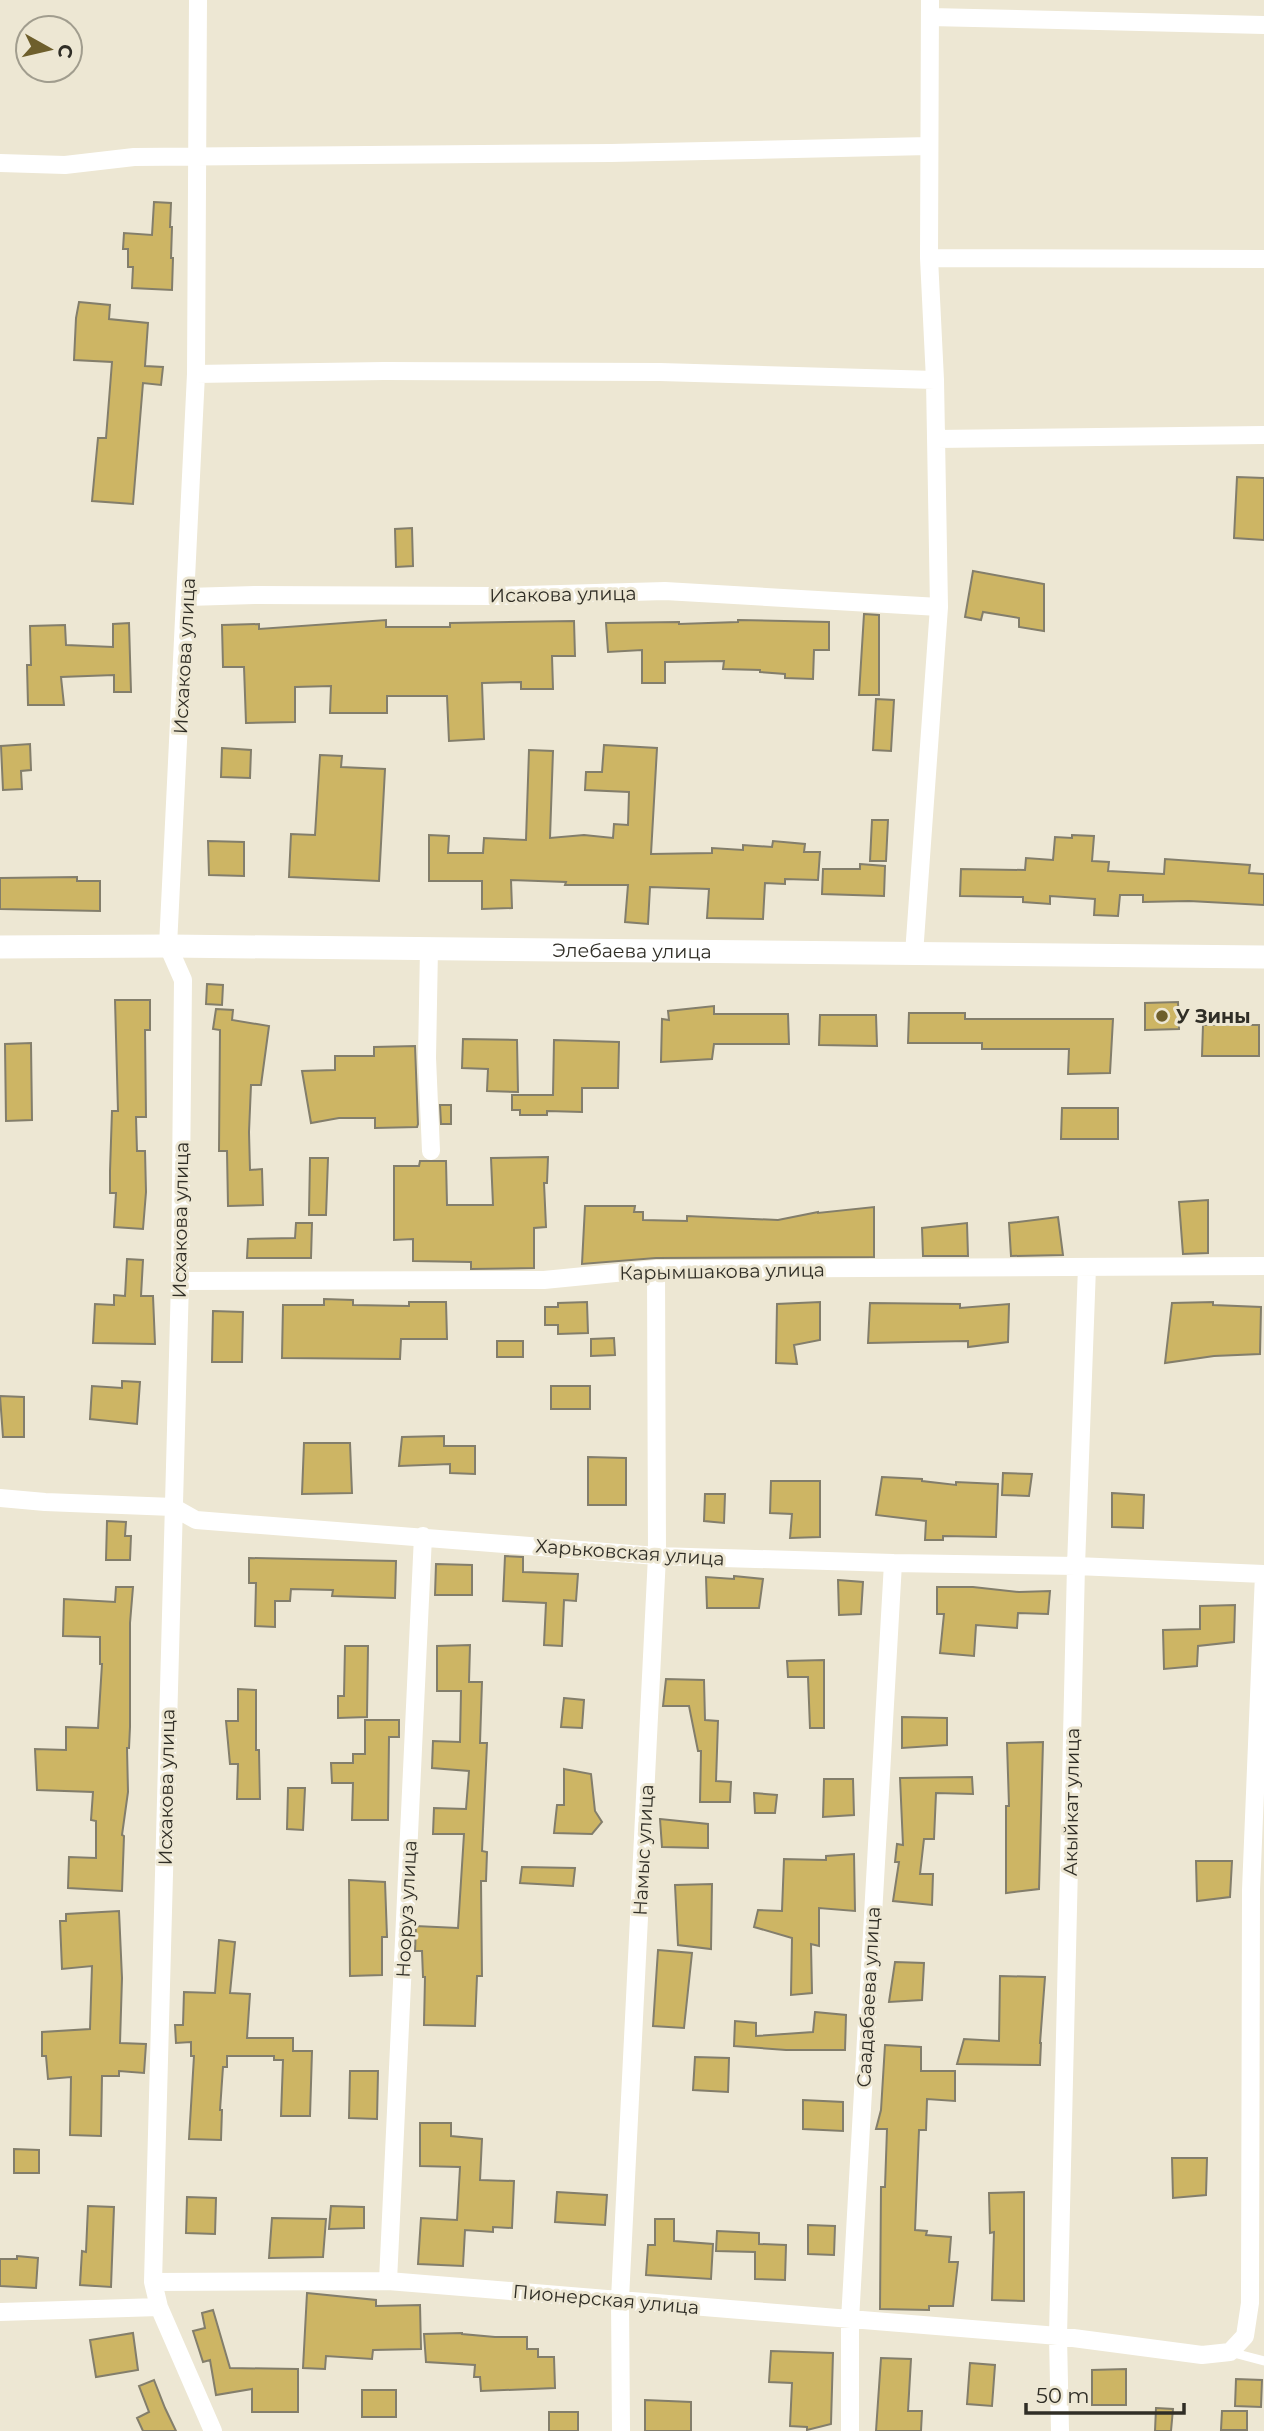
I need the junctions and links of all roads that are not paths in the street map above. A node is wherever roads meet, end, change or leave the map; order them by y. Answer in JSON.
{"nodes":[{"id":1,"x":198,"y":0,"type":"edge"},
{"id":2,"x":930,"y":8,"type":"edge"},
{"id":3,"x":1264,"y":25,"type":"edge"},
{"id":4,"x":929,"y":146,"type":"junction"},
{"id":5,"x":198,"y":156,"type":"junction"},
{"id":6,"x":0,"y":163,"type":"edge"},
{"id":7,"x":929,"y":258,"type":"junction"},
{"id":8,"x":1264,"y":259,"type":"edge"},
{"id":9,"x":196,"y":374,"type":"junction"},
{"id":10,"x":934,"y":380,"type":"junction"},
{"id":11,"x":1264,"y":435,"type":"edge"},
{"id":12,"x":936,"y":439,"type":"junction"},
{"id":13,"x":187,"y":597,"type":"junction"},
{"id":14,"x":939,"y":607,"type":"junction"},
{"id":15,"x":169,"y":946,"type":"junction"},
{"id":16,"x":0,"y":947,"type":"edge"},
{"id":17,"x":429,"y":948,"type":"junction"},
{"id":18,"x":915,"y":954,"type":"junction"},
{"id":19,"x":1264,"y":957,"type":"edge"},
{"id":20,"x":431,"y":1151,"type":"dead end"},
{"id":21,"x":1264,"y":1266,"type":"edge"},
{"id":22,"x":1087,"y":1267,"type":"junction"},
{"id":23,"x":656,"y":1269,"type":"junction"},
{"id":24,"x":180,"y":1281,"type":"junction"},
{"id":25,"x":0,"y":1498,"type":"edge"},
{"id":26,"x":173,"y":1507,"type":"junction"},
{"id":27,"x":423,"y":1536,"type":"junction"},
{"id":28,"x":657,"y":1556,"type":"junction"},
{"id":29,"x":892,"y":1563,"type":"junction"},
{"id":30,"x":1076,"y":1566,"type":"junction"},
{"id":31,"x":1264,"y":1574,"type":"edge"},
{"id":32,"x":388,"y":2281,"type":"junction"},
{"id":33,"x":153,"y":2282,"type":"junction"},
{"id":34,"x":620,"y":2299,"type":"junction"},
{"id":35,"x":159,"y":2307,"type":"junction"},
{"id":36,"x":0,"y":2312,"type":"edge"},
{"id":37,"x":850,"y":2320,"type":"junction"},
{"id":38,"x":1058,"y":2336,"type":"junction"},
{"id":39,"x":1230,"y":2352,"type":"junction"},
{"id":40,"x":1264,"y":2361,"type":"edge"},
{"id":41,"x":213,"y":2431,"type":"edge"},
{"id":42,"x":621,"y":2431,"type":"edge"},
{"id":43,"x":850,"y":2431,"type":"edge"},
{"id":44,"x":1060,"y":2431,"type":"edge"}],
"edges":[{"from":1,"to":5,"type":"street","name":"Исхакова улица"},
{"from":2,"to":3,"type":"street"},
{"from":2,"to":4,"type":"street"},
{"from":4,"to":5,"type":"street"},
{"from":4,"to":7,"type":"street"},
{"from":5,"to":6,"type":"street"},
{"from":5,"to":9,"type":"street","name":"Исхакова улица"},
{"from":7,"to":8,"type":"street"},
{"from":7,"to":10,"type":"street"},
{"from":9,"to":10,"type":"street"},
{"from":9,"to":13,"type":"street","name":"Исхакова улица"},
{"from":10,"to":12,"type":"street"},
{"from":11,"to":12,"type":"street"},
{"from":12,"to":14,"type":"street"},
{"from":13,"to":14,"type":"street","name":"Исакова улица"},
{"from":13,"to":15,"type":"street","name":"Исхакова улица"},
{"from":14,"to":18,"type":"street"},
{"from":15,"to":16,"type":"street","name":"Элебаева улица"},
{"from":15,"to":17,"type":"street","name":"Элебаева улица"},
{"from":15,"to":24,"type":"street","name":"Исхакова улица"},
{"from":17,"to":18,"type":"street","name":"Элебаева улица"},
{"from":17,"to":20,"type":"street"},
{"from":18,"to":19,"type":"street","name":"Элебаева улица"},
{"from":21,"to":22,"type":"street","name":"Карымшакова улица"},
{"from":22,"to":23,"type":"street","name":"Карымшакова улица"},
{"from":22,"to":30,"type":"street","name":"Акыйкат улица"},
{"from":23,"to":24,"type":"street","name":"Карымшакова улица"},
{"from":23,"to":28,"type":"street","name":"Намыс улица"},
{"from":24,"to":26,"type":"street","name":"Исхакова улица"},
{"from":25,"to":26,"type":"street","name":"Харьковская улица"},
{"from":26,"to":27,"type":"street","name":"Харьковская улица"},
{"from":26,"to":33,"type":"street","name":"Исхакова улица"},
{"from":27,"to":28,"type":"street","name":"Харьковская улица"},
{"from":27,"to":32,"type":"street","name":"Нооруз улица"},
{"from":28,"to":29,"type":"street","name":"Харьковская улица"},
{"from":28,"to":34,"type":"street","name":"Намыс улица"},
{"from":29,"to":30,"type":"street","name":"Харьковская улица"},
{"from":29,"to":37,"type":"street","name":"Саадабаева улица"},
{"from":30,"to":31,"type":"street","name":"Харьковская улица"},
{"from":30,"to":38,"type":"street","name":"Акыйкат улица"},
{"from":31,"to":39,"type":"street"},
{"from":32,"to":33,"type":"street","name":"Пионерская улица"},
{"from":32,"to":34,"type":"street","name":"Пионерская улица"},
{"from":33,"to":35,"type":"street","name":"Исхакова улица"},
{"from":34,"to":37,"type":"street","name":"Пионерская улица"},
{"from":34,"to":42,"type":"street","name":"Намыс улица"},
{"from":35,"to":36,"type":"street"},
{"from":35,"to":41,"type":"street","name":"Исхакова улица"},
{"from":37,"to":38,"type":"street","name":"Пионерская улица"},
{"from":37,"to":43,"type":"street","name":"Саадабаева улица"},
{"from":38,"to":39,"type":"street"},
{"from":38,"to":44,"type":"street","name":"Акыйкат улица"},
{"from":39,"to":40,"type":"lane"}]}
